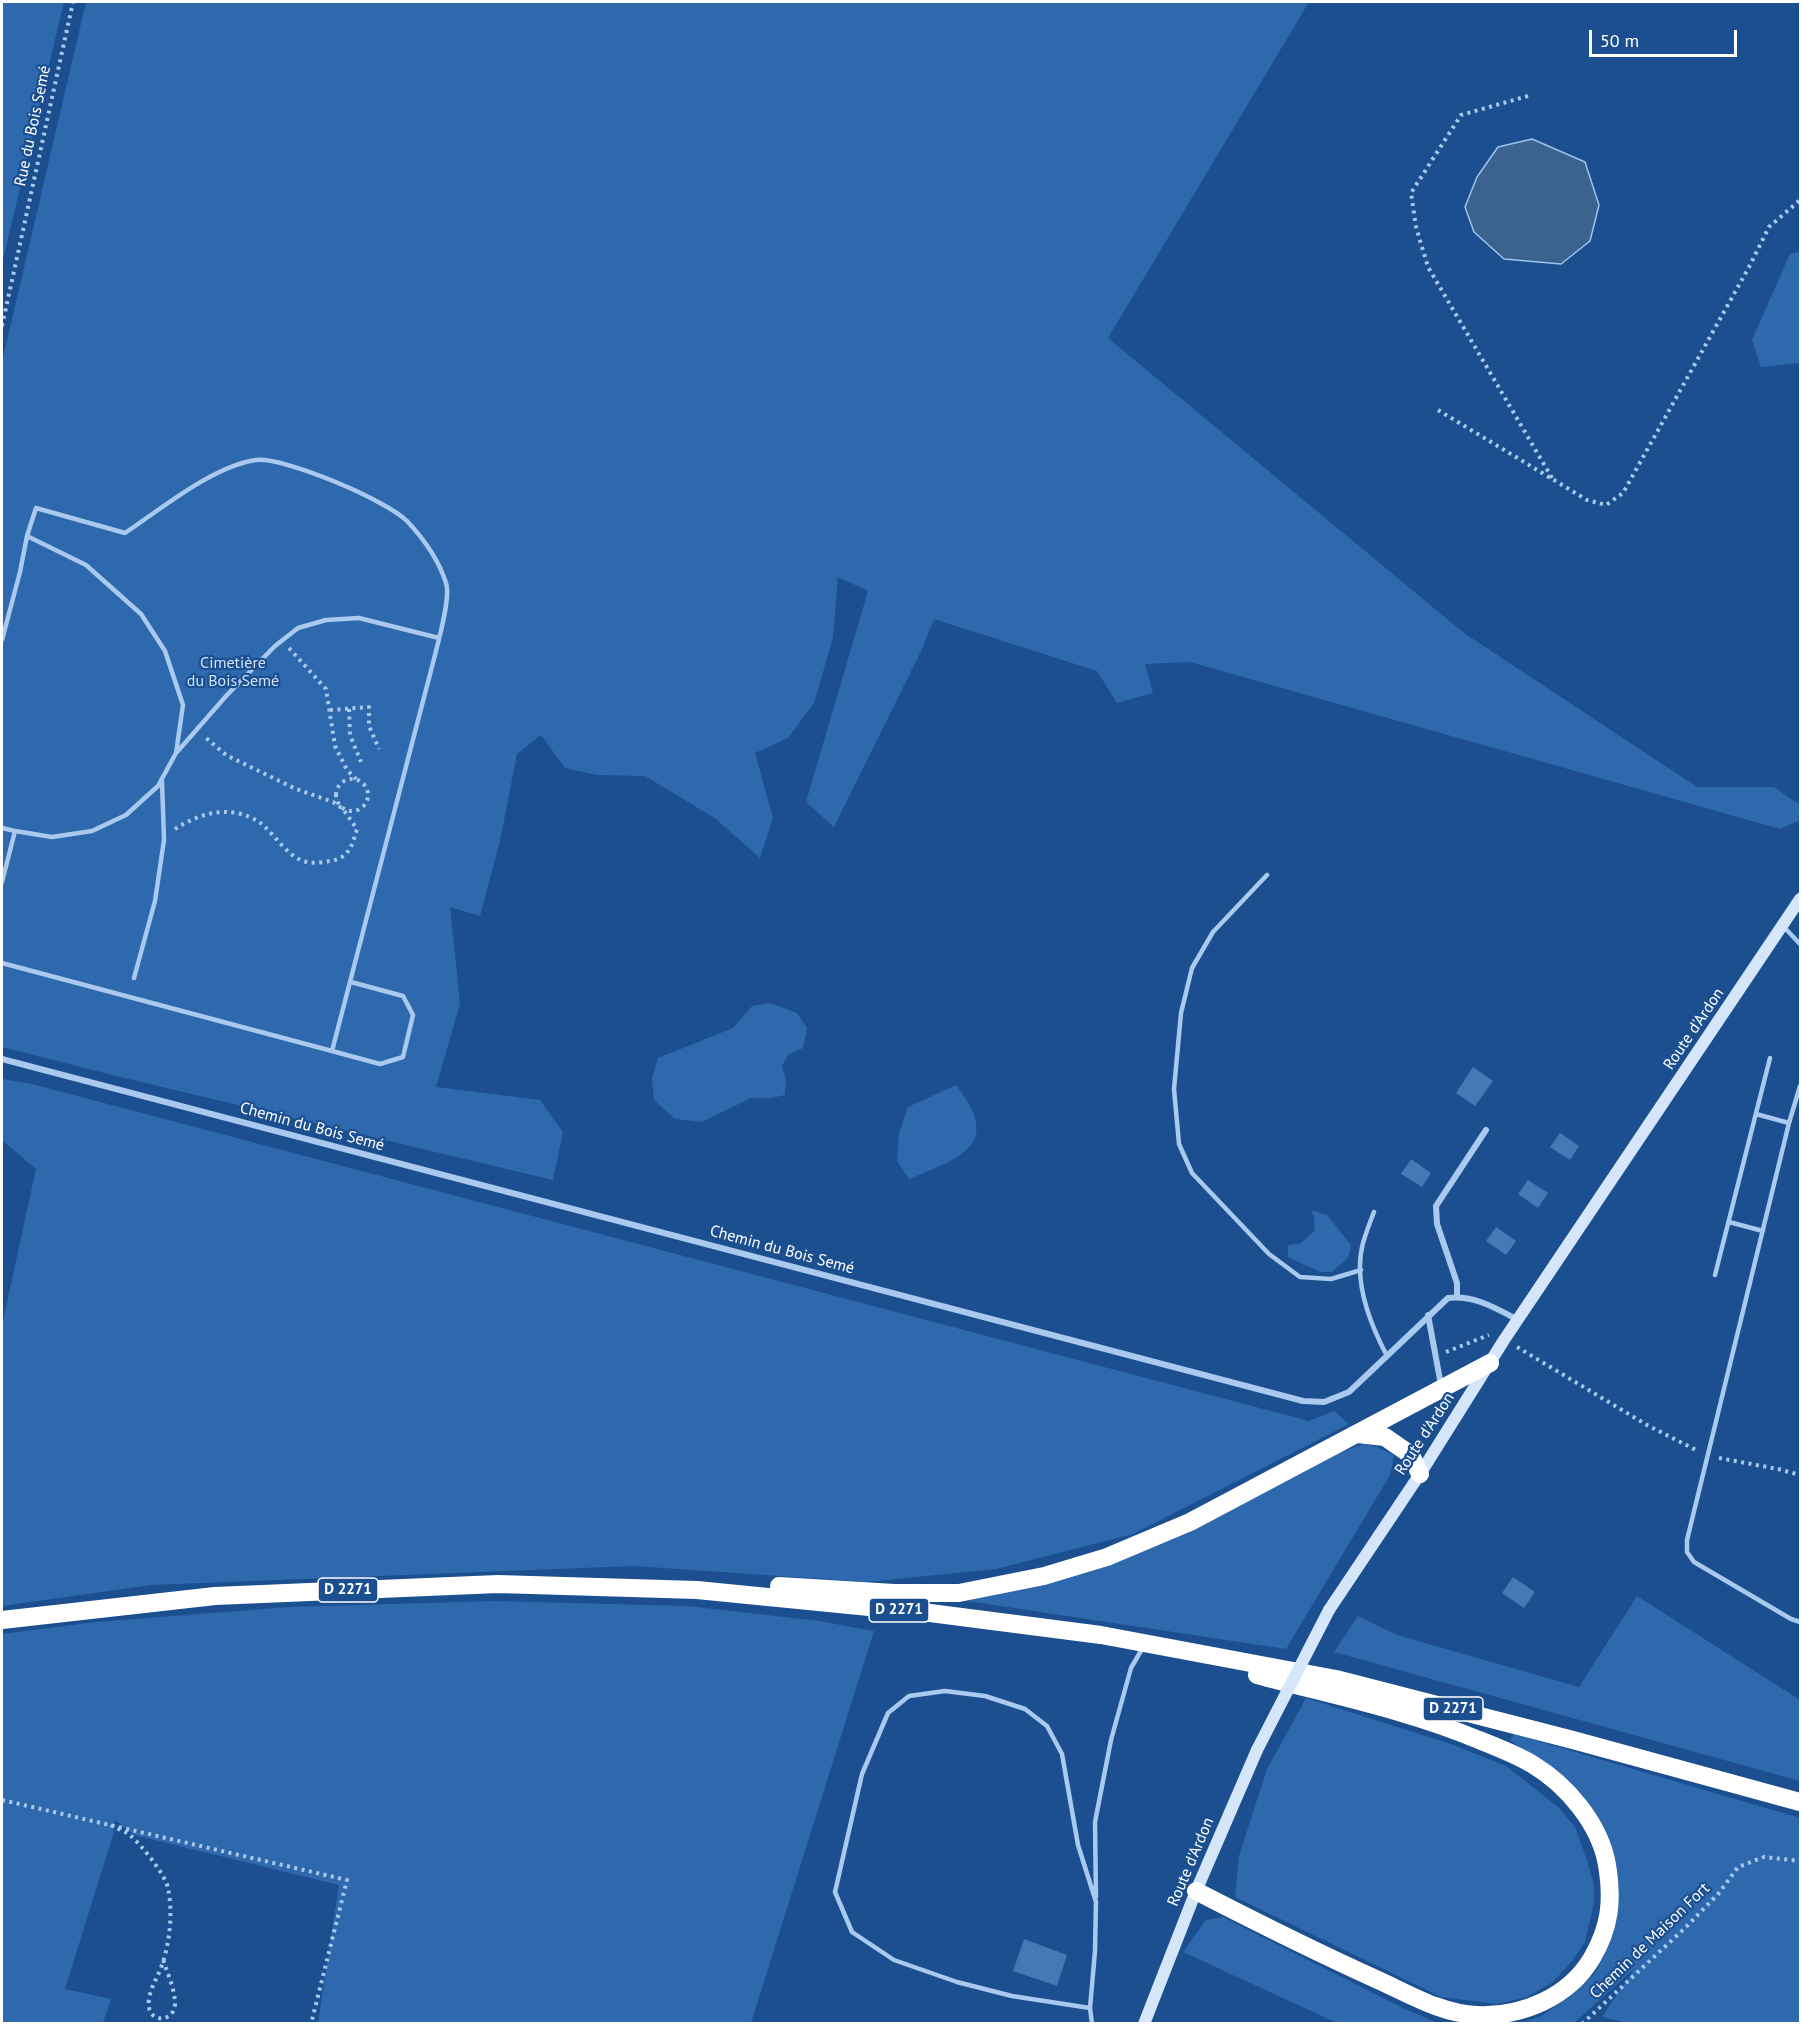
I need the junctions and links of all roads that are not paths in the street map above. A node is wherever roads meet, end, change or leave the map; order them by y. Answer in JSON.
{"nodes":[{"id":1,"x":27,"y":536,"type":"junction"},
{"id":2,"x":439,"y":638,"type":"junction"},
{"id":3,"x":2,"y":640,"type":"edge"},
{"id":4,"x":176,"y":753,"type":"junction"},
{"id":5,"x":162,"y":778,"type":"junction"},
{"id":6,"x":2,"y":828,"type":"edge"},
{"id":7,"x":15,"y":831,"type":"junction"},
{"id":8,"x":1267,"y":875,"type":"dead end"},
{"id":9,"x":2,"y":882,"type":"edge"},
{"id":10,"x":1800,"y":899,"type":"edge"},
{"id":11,"x":1783,"y":926,"type":"junction"},
{"id":12,"x":1800,"y":944,"type":"edge"},
{"id":13,"x":2,"y":963,"type":"edge"},
{"id":14,"x":134,"y":978,"type":"dead end"},
{"id":15,"x":351,"y":982,"type":"junction"},
{"id":16,"x":332,"y":1051,"type":"junction"},
{"id":17,"x":1770,"y":1058,"type":"dead end"},
{"id":18,"x":2,"y":1059,"type":"edge"},
{"id":19,"x":1800,"y":1086,"type":"edge"},
{"id":20,"x":1756,"y":1114,"type":"junction"},
{"id":21,"x":1789,"y":1123,"type":"junction"},
{"id":22,"x":1486,"y":1130,"type":"dead end"},
{"id":23,"x":1374,"y":1212,"type":"dead end"},
{"id":24,"x":1729,"y":1222,"type":"junction"},
{"id":25,"x":1763,"y":1231,"type":"junction"},
{"id":26,"x":1361,"y":1270,"type":"junction"},
{"id":27,"x":1715,"y":1275,"type":"dead end"},
{"id":28,"x":1457,"y":1297,"type":"junction"},
{"id":29,"x":1428,"y":1315,"type":"junction"},
{"id":30,"x":1519,"y":1320,"type":"junction"},
{"id":31,"x":1387,"y":1356,"type":"junction"},
{"id":32,"x":1490,"y":1363,"type":"junction"},
{"id":33,"x":1442,"y":1389,"type":"junction"},
{"id":34,"x":1359,"y":1434,"type":"junction"},
{"id":35,"x":1419,"y":1474,"type":"junction"},
{"id":36,"x":697,"y":1590,"type":"junction"},
{"id":37,"x":2,"y":1620,"type":"edge"},
{"id":38,"x":1800,"y":1622,"type":"edge"},
{"id":39,"x":1101,"y":1635,"type":"junction"},
{"id":40,"x":1144,"y":1646,"type":"junction"},
{"id":41,"x":1800,"y":1802,"type":"edge"},
{"id":42,"x":1196,"y":1891,"type":"junction"},
{"id":43,"x":1096,"y":1902,"type":"junction"},
{"id":44,"x":1090,"y":2008,"type":"junction"},
{"id":45,"x":1092,"y":2024,"type":"edge"},
{"id":46,"x":1144,"y":2024,"type":"edge"}],
"edges":[{"from":1,"to":2,"type":"lane"},
{"from":1,"to":3,"type":"lane"},
{"from":1,"to":4,"type":"lane"},
{"from":2,"to":4,"type":"lane"},
{"from":2,"to":15,"type":"lane"},
{"from":4,"to":5,"type":"lane"},
{"from":5,"to":7,"type":"lane"},
{"from":5,"to":14,"type":"lane"},
{"from":6,"to":7,"type":"lane"},
{"from":7,"to":9,"type":"lane"},
{"from":8,"to":26,"type":"lane"},
{"from":10,"to":11,"type":"main road","name":"Route d'Ardon"},
{"from":11,"to":12,"type":"lane"},
{"from":11,"to":30,"type":"main road","name":"Route d'Ardon"},
{"from":13,"to":16,"type":"lane"},
{"from":15,"to":16,"type":"lane"},
{"from":15,"to":16,"type":"lane"},
{"from":17,"to":20,"type":"lane"},
{"from":18,"to":31,"type":"street","name":"Chemin du Bois Semé"},
{"from":19,"to":21,"type":"lane"},
{"from":20,"to":21,"type":"lane"},
{"from":20,"to":24,"type":"lane"},
{"from":21,"to":25,"type":"lane"},
{"from":22,"to":28,"type":"street"},
{"from":23,"to":26,"type":"lane"},
{"from":24,"to":25,"type":"lane"},
{"from":24,"to":27,"type":"lane"},
{"from":25,"to":38,"type":"lane"},
{"from":26,"to":31,"type":"lane"},
{"from":28,"to":29,"type":"street","name":"Chemin du Bois Semé"},
{"from":28,"to":30,"type":"street"},
{"from":29,"to":31,"type":"street","name":"Chemin du Bois Semé"},
{"from":29,"to":33,"type":"street"},
{"from":30,"to":32,"type":"main road","name":"Route d'Ardon"},
{"from":32,"to":33,"type":"highway"},
{"from":32,"to":35,"type":"main road","name":"Route d'Ardon"},
{"from":33,"to":34,"type":"highway"},
{"from":34,"to":35,"type":"highway"},
{"from":34,"to":36,"type":"highway"},
{"from":35,"to":42,"type":"main road","name":"Route d'Ardon","bridge":true},
{"from":36,"to":37,"type":"highway","number":"D 2271"},
{"from":36,"to":39,"type":"highway","number":"D 2271"},
{"from":39,"to":40,"type":"highway"},
{"from":39,"to":41,"type":"highway","number":"D 2271"},
{"from":40,"to":42,"type":"highway"},
{"from":40,"to":43,"type":"lane"},
{"from":42,"to":46,"type":"main road","name":"Route d'Ardon"},
{"from":43,"to":44,"type":"lane"},
{"from":43,"to":44,"type":"lane"},
{"from":44,"to":45,"type":"lane"}]}
